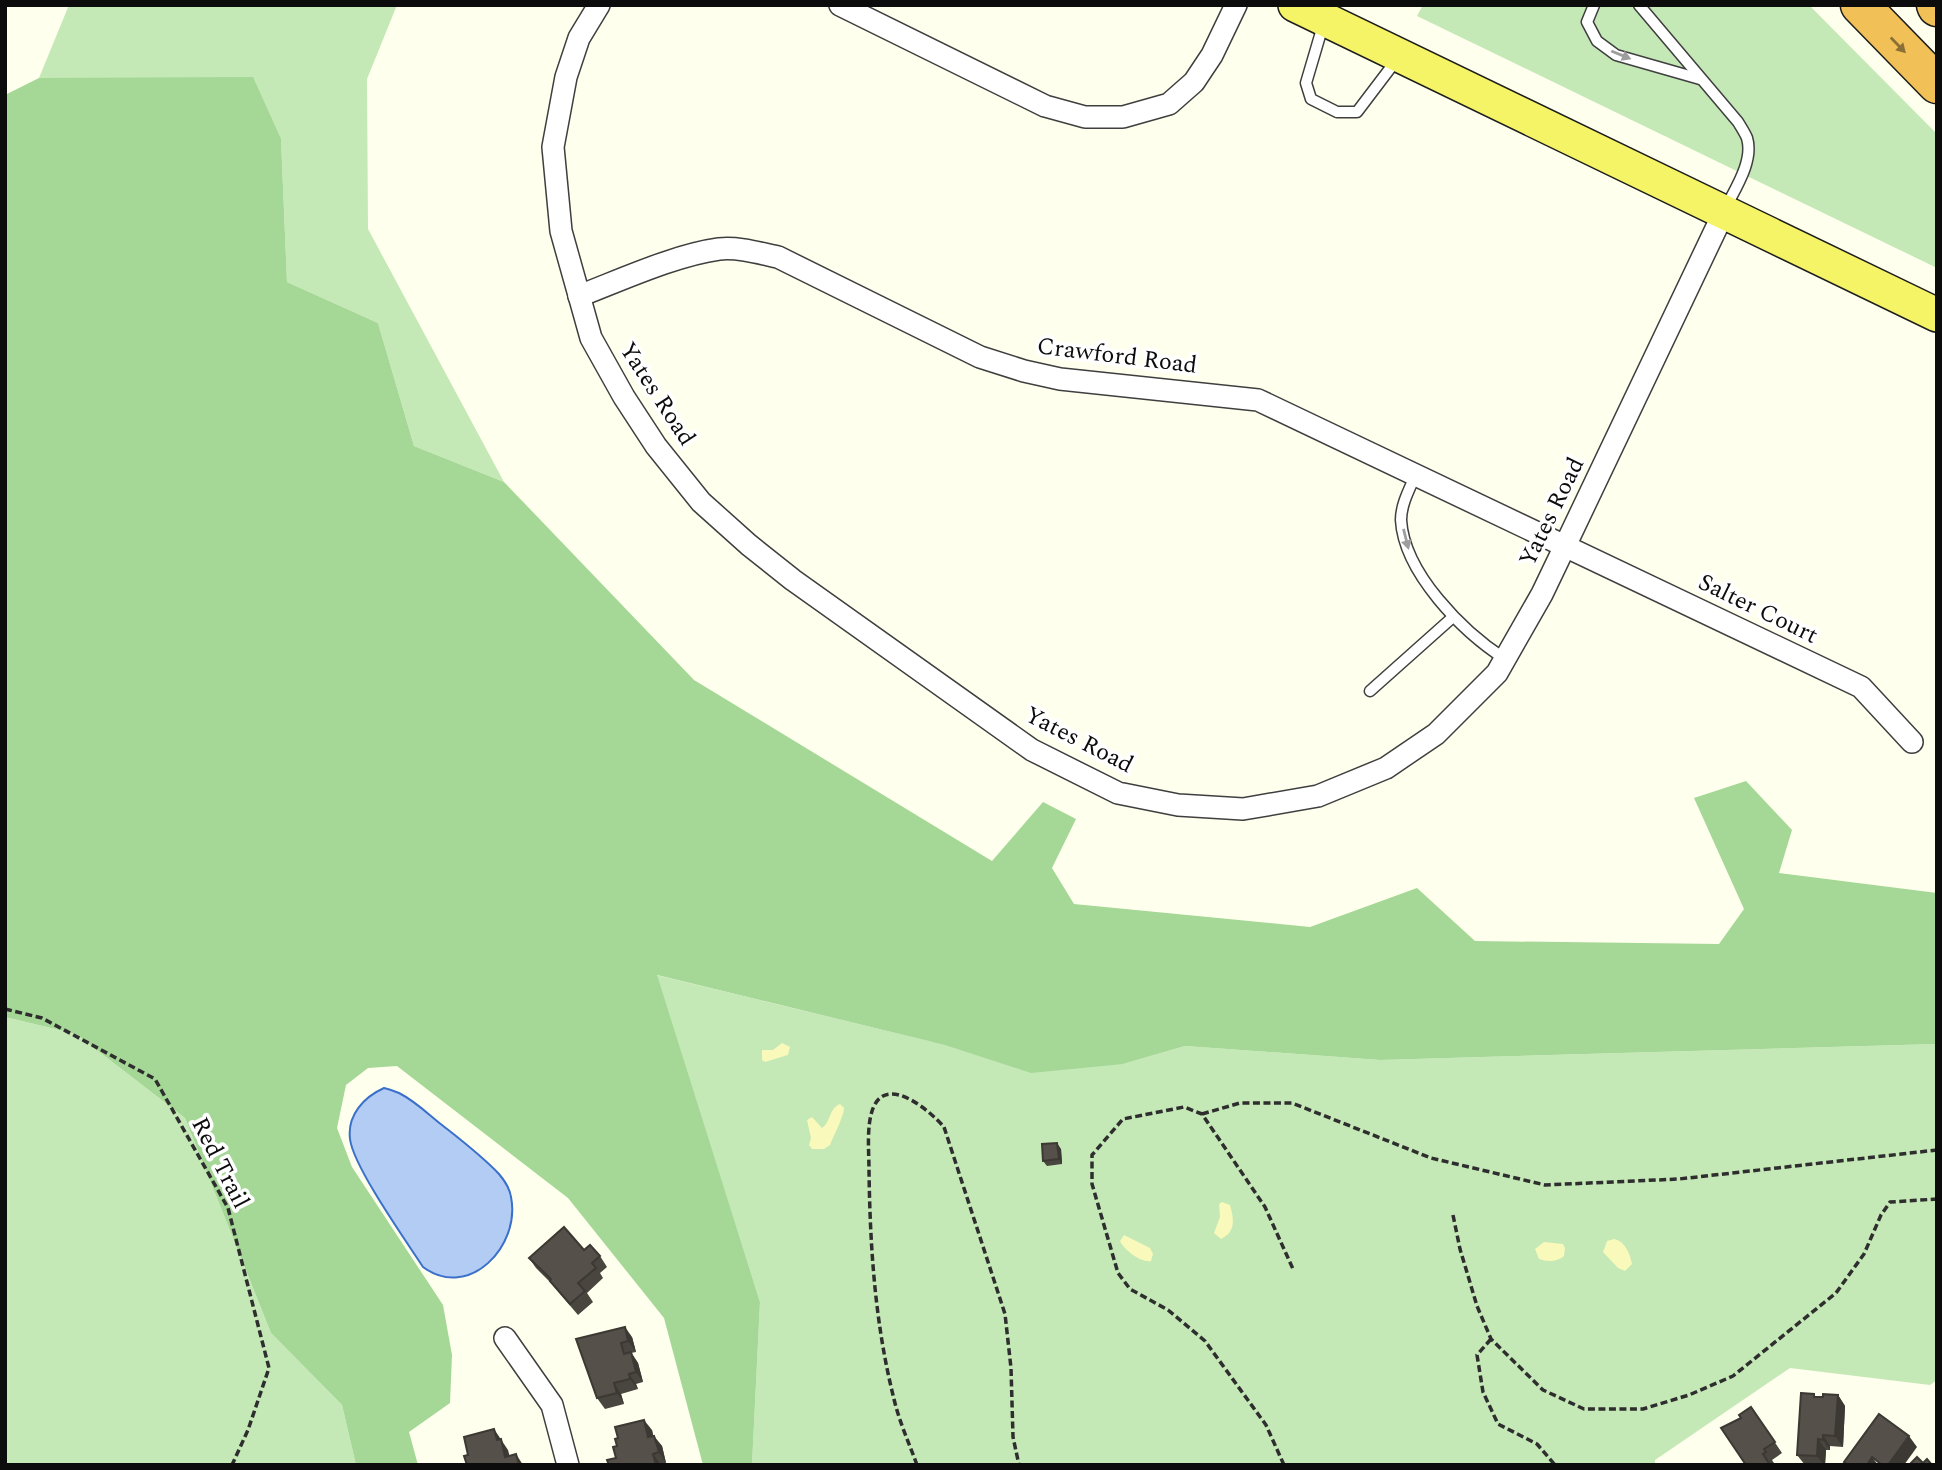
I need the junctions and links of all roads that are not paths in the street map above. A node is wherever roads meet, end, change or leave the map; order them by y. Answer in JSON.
{"nodes":[{"id":1,"x":599,"y":5,"type":"edge"},
{"id":2,"x":840,"y":5,"type":"edge"},
{"id":3,"x":1236,"y":5,"type":"edge"},
{"id":4,"x":1295,"y":5,"type":"edge"},
{"id":5,"x":1594,"y":5,"type":"edge"},
{"id":6,"x":1639,"y":5,"type":"edge"},
{"id":7,"x":1860,"y":5,"type":"edge"},
{"id":8,"x":1325,"y":19,"type":"junction"},
{"id":9,"x":1400,"y":55,"type":"junction"},
{"id":10,"x":1700,"y":79,"type":"junction"},
{"id":11,"x":1937,"y":84,"type":"edge"},
{"id":12,"x":1724,"y":212,"type":"junction"},
{"id":13,"x":579,"y":296,"type":"junction"},
{"id":14,"x":1937,"y":316,"type":"edge"},
{"id":15,"x":1416,"y":474,"type":"junction"},
{"id":16,"x":1566,"y":546,"type":"junction"},
{"id":17,"x":1453,"y":617,"type":"junction"},
{"id":18,"x":1505,"y":659,"type":"junction"},
{"id":19,"x":1370,"y":691,"type":"dead end"},
{"id":20,"x":1912,"y":742,"type":"dead end"},
{"id":21,"x":505,"y":1338,"type":"dead end"},
{"id":22,"x":568,"y":1465,"type":"edge"}],
"edges":[{"from":1,"to":13,"type":"street","name":"Yates Road"},
{"from":2,"to":3,"type":"street"},
{"from":4,"to":8,"type":"main road"},
{"from":5,"to":10,"type":"lane","one_way":true},
{"from":6,"to":10,"type":"lane"},
{"from":7,"to":11,"type":"highway","one_way":true},
{"from":8,"to":9,"type":"main road"},
{"from":8,"to":9,"type":"lane"},
{"from":9,"to":12,"type":"main road"},
{"from":10,"to":12,"type":"lane"},
{"from":12,"to":14,"type":"main road"},
{"from":12,"to":16,"type":"street","name":"Yates Road"},
{"from":13,"to":15,"type":"street","name":"Crawford Road"},
{"from":13,"to":18,"type":"street","name":"Yates Road"},
{"from":15,"to":16,"type":"street","name":"Crawford Road"},
{"from":15,"to":17,"type":"lane","one_way":true},
{"from":16,"to":18,"type":"street","name":"Yates Road"},
{"from":16,"to":20,"type":"street","name":"Salter Court"},
{"from":17,"to":18,"type":"lane"},
{"from":17,"to":19,"type":"lane"},
{"from":21,"to":22,"type":"street"}]}
